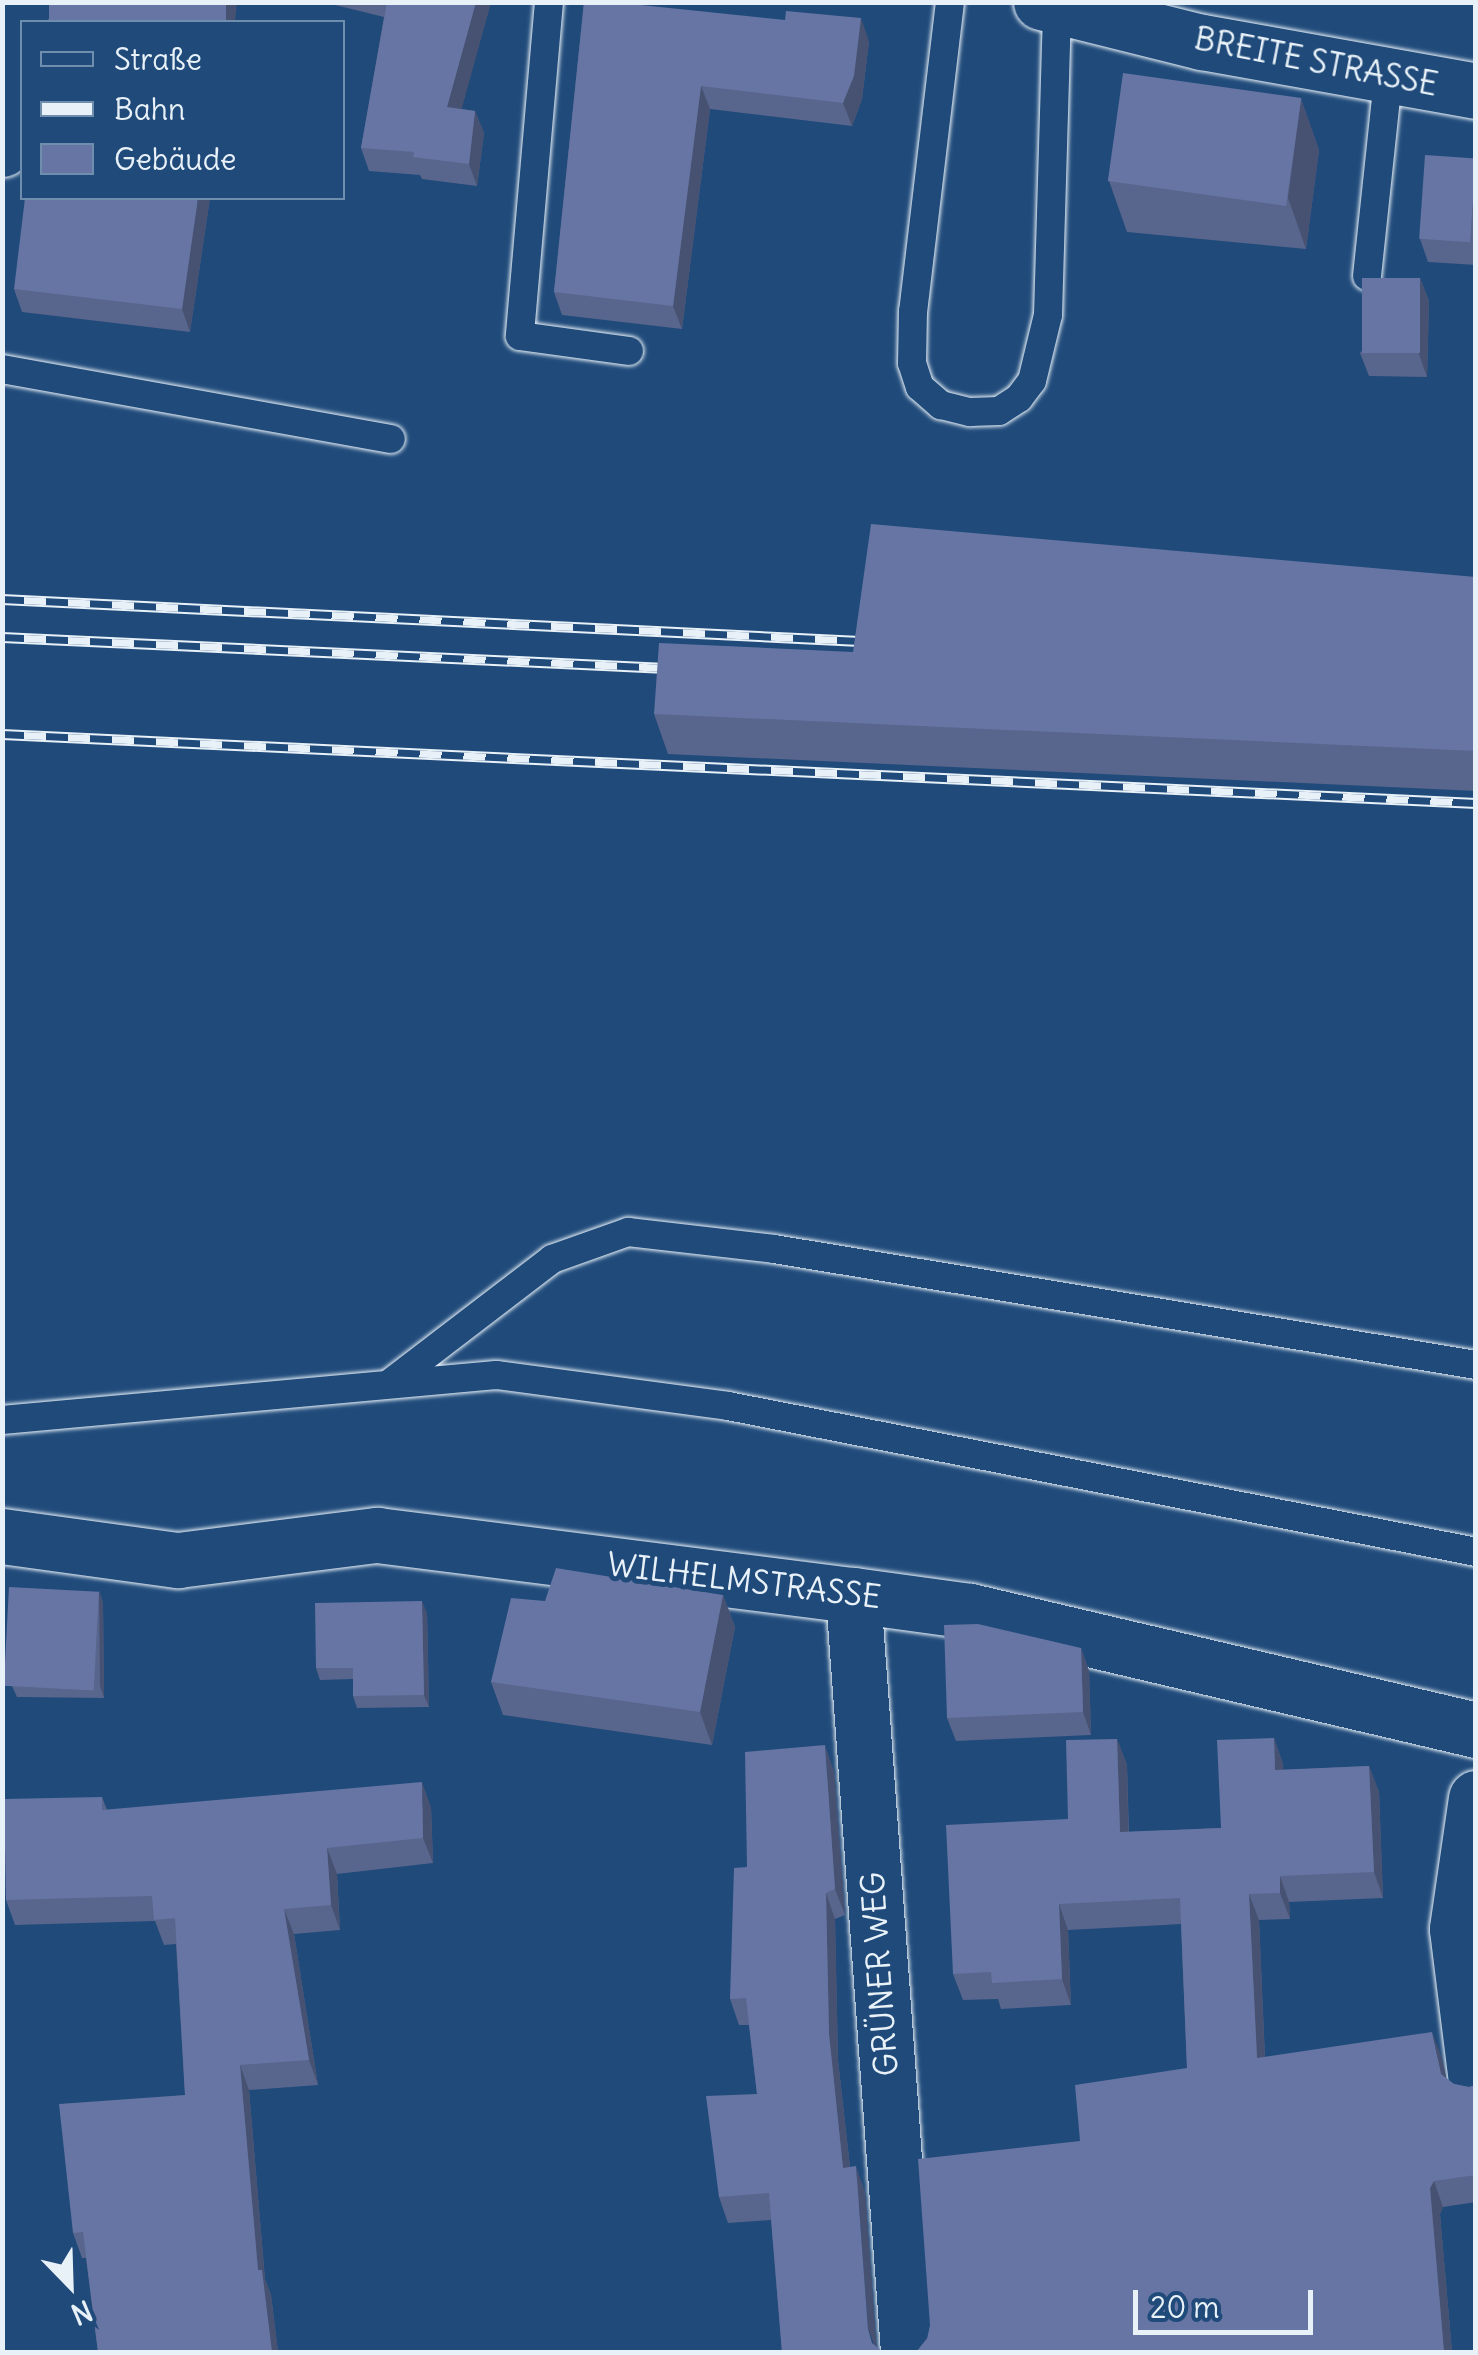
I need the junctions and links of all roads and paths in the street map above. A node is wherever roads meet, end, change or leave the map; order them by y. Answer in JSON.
{"nodes":[{"id":1,"x":548,"y":2,"type":"edge"},
{"id":2,"x":950,"y":2,"type":"edge"},
{"id":3,"x":1049,"y":4,"type":"edge"},
{"id":4,"x":20,"y":23,"type":"edge"},
{"id":5,"x":1388,"y":79,"type":"junction"},
{"id":6,"x":1476,"y":91,"type":"edge"},
{"id":7,"x":2,"y":149,"type":"edge"},
{"id":8,"x":1367,"y":276,"type":"edge"},
{"id":9,"x":629,"y":351,"type":"dead end"},
{"id":10,"x":2,"y":369,"type":"edge"},
{"id":11,"x":392,"y":440,"type":"dead end"},
{"id":12,"x":1476,"y":1365,"type":"edge"},
{"id":13,"x":390,"y":1383,"type":"junction"},
{"id":14,"x":2,"y":1420,"type":"edge"},
{"id":15,"x":2,"y":1536,"type":"edge"},
{"id":16,"x":1476,"y":1552,"type":"edge"},
{"id":17,"x":852,"y":1594,"type":"junction"},
{"id":18,"x":1476,"y":1730,"type":"edge"},
{"id":19,"x":1476,"y":1798,"type":"edge"},
{"id":20,"x":1476,"y":2082,"type":"edge"},
{"id":21,"x":908,"y":2352,"type":"edge"}],
"edges":[{"from":1,"to":9,"type":"lane"},
{"from":2,"to":3,"type":"lane"},
{"from":3,"to":5,"type":"street","name":"BREITE STRASSE"},
{"from":4,"to":7,"type":"street"},
{"from":5,"to":6,"type":"street","name":"BREITE STRASSE"},
{"from":5,"to":8,"type":"lane"},
{"from":10,"to":11,"type":"lane"},
{"from":12,"to":13,"type":"lane"},
{"from":13,"to":14,"type":"lane"},
{"from":13,"to":16,"type":"lane"},
{"from":15,"to":17,"type":"street","name":"WILHELMSTRASSE"},
{"from":17,"to":18,"type":"street","name":"WILHELMSTRASSE"},
{"from":17,"to":21,"type":"street","name":"GRÜNER WEG"},
{"from":19,"to":20,"type":"street"}]}
